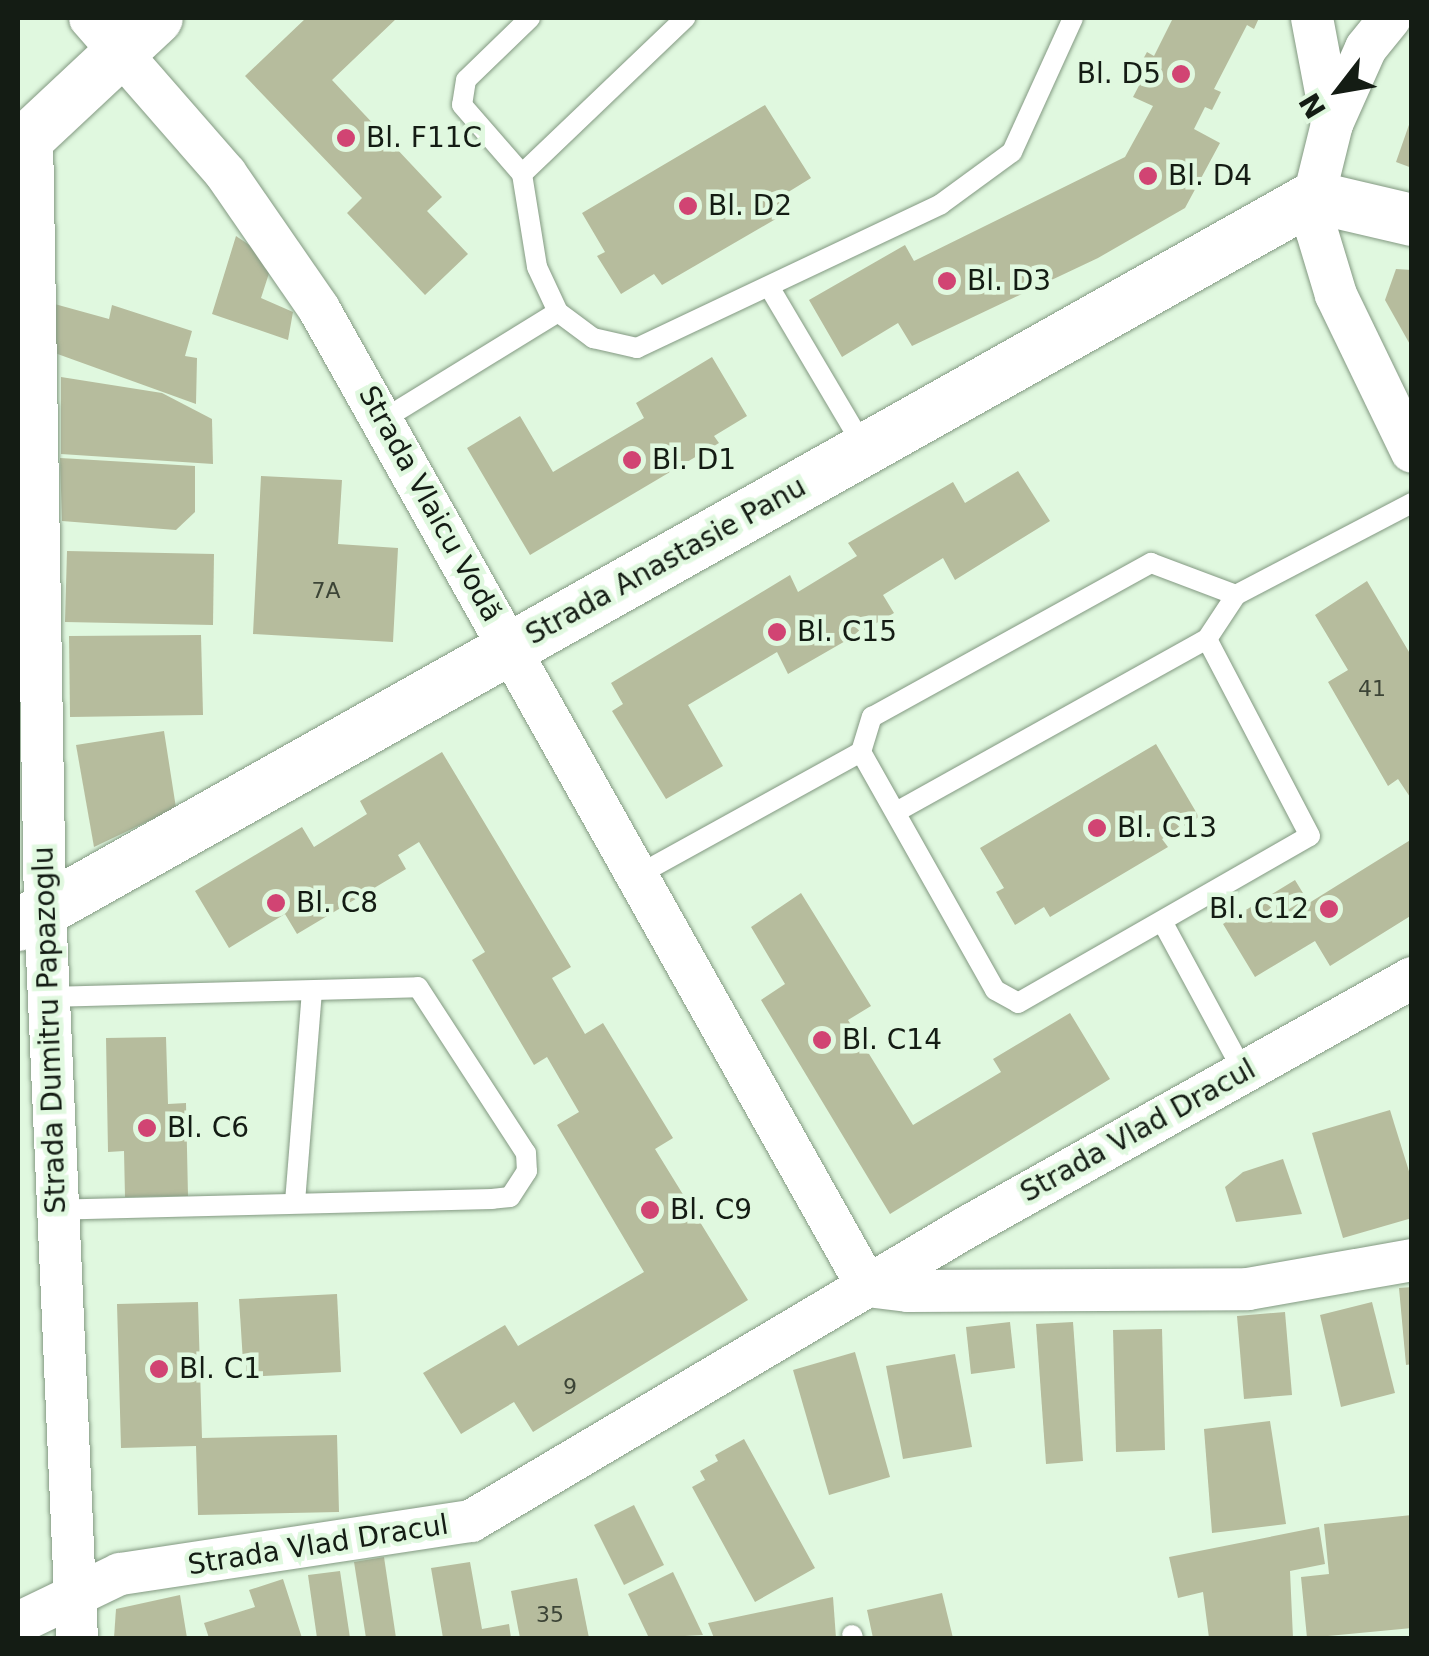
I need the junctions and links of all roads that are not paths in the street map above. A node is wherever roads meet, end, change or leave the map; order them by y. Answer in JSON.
{"nodes":[{"id":1,"x":530,"y":18,"type":"edge"},
{"id":2,"x":685,"y":18,"type":"edge"},
{"id":3,"x":1073,"y":18,"type":"edge"},
{"id":4,"x":1312,"y":18,"type":"edge"},
{"id":5,"x":1390,"y":18,"type":"edge"},
{"id":6,"x":122,"y":29,"type":"edge"},
{"id":7,"x":1332,"y":124,"type":"junction"},
{"id":8,"x":25,"y":141,"type":"edge"},
{"id":9,"x":522,"y":174,"type":"junction"},
{"id":10,"x":1314,"y":198,"type":"junction"},
{"id":11,"x":1412,"y":220,"type":"edge"},
{"id":12,"x":771,"y":290,"type":"junction"},
{"id":13,"x":558,"y":312,"type":"junction"},
{"id":14,"x":25,"y":413,"type":"edge"},
{"id":15,"x":384,"y":419,"type":"junction"},
{"id":16,"x":865,"y":449,"type":"junction"},
{"id":17,"x":1412,"y":452,"type":"edge"},
{"id":18,"x":1412,"y":502,"type":"edge"},
{"id":19,"x":1236,"y":595,"type":"junction"},
{"id":20,"x":1207,"y":639,"type":"junction"},
{"id":21,"x":510,"y":648,"type":"junction"},
{"id":22,"x":861,"y":752,"type":"junction"},
{"id":23,"x":896,"y":812,"type":"junction"},
{"id":24,"x":638,"y":876,"type":"junction"},
{"id":25,"x":31,"y":917,"type":"edge"},
{"id":26,"x":1163,"y":922,"type":"junction"},
{"id":27,"x":1412,"y":978,"type":"edge"},
{"id":28,"x":312,"y":992,"type":"junction"},
{"id":29,"x":48,"y":998,"type":"junction"},
{"id":30,"x":1244,"y":1071,"type":"junction"},
{"id":31,"x":296,"y":1202,"type":"junction"},
{"id":32,"x":56,"y":1210,"type":"junction"},
{"id":33,"x":1412,"y":1260,"type":"edge"},
{"id":34,"x":866,"y":1286,"type":"junction"},
{"id":35,"x":74,"y":1591,"type":"junction"},
{"id":36,"x":18,"y":1623,"type":"edge"},
{"id":37,"x":77,"y":1638,"type":"edge"}],
"edges":[{"from":1,"to":9,"type":"lane"},
{"from":2,"to":9,"type":"lane"},
{"from":3,"to":12,"type":"lane"},
{"from":4,"to":7,"type":"street"},
{"from":5,"to":7,"type":"street"},
{"from":6,"to":8,"type":"street"},
{"from":6,"to":15,"type":"street","name":"Strada Vlaicu Vodă"},
{"from":7,"to":10,"type":"street"},
{"from":8,"to":14,"type":"street","name":"Strada Dumitru Papazoglu"},
{"from":9,"to":13,"type":"lane"},
{"from":10,"to":11,"type":"street"},
{"from":10,"to":16,"type":"street","name":"Strada Anastasie Panu"},
{"from":10,"to":17,"type":"street"},
{"from":12,"to":13,"type":"lane"},
{"from":12,"to":16,"type":"lane"},
{"from":13,"to":15,"type":"lane"},
{"from":14,"to":25,"type":"street","name":"Strada Dumitru Papazoglu"},
{"from":15,"to":21,"type":"street","name":"Strada Vlaicu Vodă"},
{"from":16,"to":21,"type":"street","name":"Strada Anastasie Panu"},
{"from":18,"to":19,"type":"lane"},
{"from":19,"to":20,"type":"lane"},
{"from":19,"to":22,"type":"lane"},
{"from":20,"to":23,"type":"lane"},
{"from":20,"to":26,"type":"lane"},
{"from":21,"to":24,"type":"street","name":"Strada Vlaicu Vodă"},
{"from":21,"to":25,"type":"street","name":"Strada Anastasie Panu"},
{"from":22,"to":23,"type":"lane"},
{"from":22,"to":24,"type":"lane"},
{"from":23,"to":26,"type":"lane"},
{"from":24,"to":34,"type":"street","name":"Strada Vlaicu Vodă"},
{"from":25,"to":29,"type":"street","name":"Strada Dumitru Papazoglu"},
{"from":26,"to":30,"type":"lane"},
{"from":27,"to":30,"type":"street","name":"Strada Vlad Dracul"},
{"from":28,"to":29,"type":"lane"},
{"from":28,"to":31,"type":"lane"},
{"from":28,"to":31,"type":"lane"},
{"from":29,"to":32,"type":"street","name":"Strada Dumitru Papazoglu"},
{"from":30,"to":34,"type":"street","name":"Strada Vlad Dracul"},
{"from":31,"to":32,"type":"lane"},
{"from":32,"to":35,"type":"street","name":"Strada Dumitru Papazoglu"},
{"from":33,"to":34,"type":"street"},
{"from":34,"to":35,"type":"street","name":"Strada Vlad Dracul"},
{"from":35,"to":36,"type":"street","name":"Strada Vlad Dracul"},
{"from":35,"to":37,"type":"street","name":"Strada Dumitru Papazoglu"}]}
